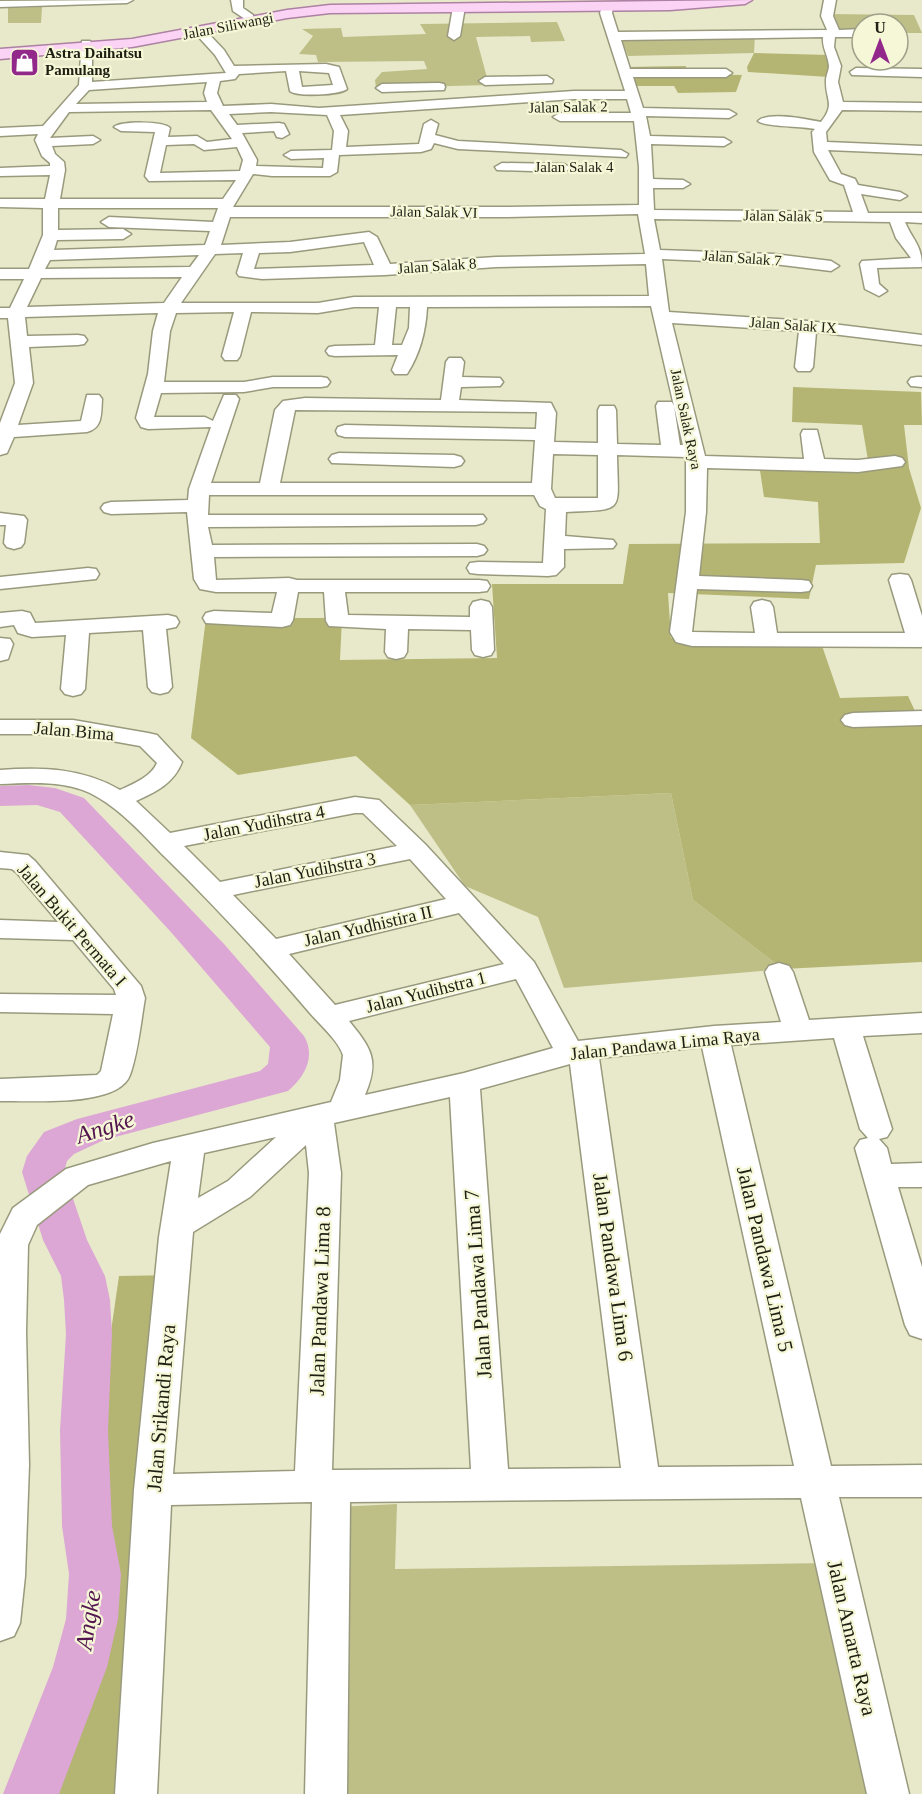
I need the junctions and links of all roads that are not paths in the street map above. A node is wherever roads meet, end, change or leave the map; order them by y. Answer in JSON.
{"nodes":[{"id":1,"x":128,"y":0,"type":"edge"},
{"id":2,"x":237,"y":0,"type":"edge"},
{"id":3,"x":723,"y":0,"type":"edge"},
{"id":4,"x":745,"y":0,"type":"edge"},
{"id":5,"x":830,"y":0,"type":"edge"},
{"id":6,"x":336,"y":3,"type":"edge"},
{"id":7,"x":572,"y":3,"type":"edge"},
{"id":8,"x":609,"y":3,"type":"edge"},
{"id":9,"x":0,"y":4,"type":"edge"},
{"id":10,"x":669,"y":4,"type":"junction"},
{"id":11,"x":425,"y":6,"type":"junction"},
{"id":12,"x":459,"y":7,"type":"junction"},
{"id":13,"x":249,"y":17,"type":"junction"},
{"id":14,"x":200,"y":32,"type":"junction"},
{"id":15,"x":830,"y":33,"type":"junction"},
{"id":16,"x":454,"y":36,"type":"dead end"},
{"id":17,"x":613,"y":36,"type":"junction"},
{"id":18,"x":850,"y":36,"type":"edge"},
{"id":19,"x":86,"y":46,"type":"junction"},
{"id":20,"x":0,"y":52,"type":"edge"},
{"id":21,"x":292,"y":68,"type":"junction"},
{"id":22,"x":232,"y":70,"type":"junction"},
{"id":23,"x":900,"y":72,"type":"edge"},
{"id":24,"x":624,"y":73,"type":"junction"},
{"id":25,"x":726,"y":73,"type":"dead end"},
{"id":26,"x":922,"y":73,"type":"edge"},
{"id":27,"x":214,"y":79,"type":"junction"},
{"id":28,"x":551,"y":80,"type":"dead end"},
{"id":29,"x":85,"y":86,"type":"junction"},
{"id":30,"x":451,"y":87,"type":"dead end"},
{"id":31,"x":382,"y":88,"type":"dead end"},
{"id":32,"x":488,"y":100,"type":"junction"},
{"id":33,"x":421,"y":106,"type":"junction"},
{"id":34,"x":837,"y":106,"type":"junction"},
{"id":35,"x":637,"y":107,"type":"junction"},
{"id":36,"x":920,"y":107,"type":"edge"},
{"id":37,"x":67,"y":108,"type":"junction"},
{"id":38,"x":216,"y":108,"type":"junction"},
{"id":39,"x":332,"y":111,"type":"junction"},
{"id":40,"x":729,"y":114,"type":"dead end"},
{"id":41,"x":560,"y":117,"type":"dead end"},
{"id":42,"x":765,"y":121,"type":"dead end"},
{"id":43,"x":916,"y":123,"type":"dead end"},
{"id":44,"x":121,"y":127,"type":"dead end"},
{"id":45,"x":232,"y":129,"type":"junction"},
{"id":46,"x":0,"y":132,"type":"edge"},
{"id":47,"x":282,"y":134,"type":"dead end"},
{"id":48,"x":428,"y":137,"type":"junction"},
{"id":49,"x":821,"y":137,"type":"junction"},
{"id":50,"x":93,"y":140,"type":"dead end"},
{"id":51,"x":643,"y":140,"type":"junction"},
{"id":52,"x":160,"y":141,"type":"junction"},
{"id":53,"x":907,"y":141,"type":"dead end"},
{"id":54,"x":0,"y":142,"type":"edge"},
{"id":55,"x":45,"y":142,"type":"junction"},
{"id":56,"x":724,"y":142,"type":"dead end"},
{"id":57,"x":240,"y":143,"type":"junction"},
{"id":58,"x":922,"y":150,"type":"edge"},
{"id":59,"x":291,"y":154,"type":"dead end"},
{"id":60,"x":0,"y":158,"type":"edge"},
{"id":61,"x":230,"y":161,"type":"dead end"},
{"id":62,"x":502,"y":167,"type":"dead end"},
{"id":63,"x":602,"y":167,"type":"dead end"},
{"id":64,"x":248,"y":168,"type":"junction"},
{"id":65,"x":582,"y":168,"type":"dead end"},
{"id":66,"x":634,"y":168,"type":"junction"},
{"id":67,"x":58,"y":170,"type":"junction"},
{"id":68,"x":0,"y":172,"type":"edge"},
{"id":69,"x":683,"y":184,"type":"dead end"},
{"id":70,"x":852,"y":188,"type":"junction"},
{"id":71,"x":900,"y":196,"type":"dead end"},
{"id":72,"x":51,"y":201,"type":"junction"},
{"id":73,"x":0,"y":203,"type":"edge"},
{"id":74,"x":226,"y":208,"type":"junction"},
{"id":75,"x":644,"y":211,"type":"junction"},
{"id":76,"x":858,"y":217,"type":"junction"},
{"id":77,"x":895,"y":217,"type":"junction"},
{"id":78,"x":922,"y":218,"type":"edge"},
{"id":79,"x":109,"y":222,"type":"dead end"},
{"id":80,"x":217,"y":227,"type":"junction"},
{"id":81,"x":123,"y":234,"type":"dead end"},
{"id":82,"x":51,"y":235,"type":"junction"},
{"id":83,"x":859,"y":237,"type":"dead end"},
{"id":84,"x":211,"y":248,"type":"junction"},
{"id":85,"x":252,"y":248,"type":"junction"},
{"id":86,"x":44,"y":255,"type":"junction"},
{"id":87,"x":654,"y":256,"type":"junction"},
{"id":88,"x":922,"y":262,"type":"edge"},
{"id":89,"x":831,"y":266,"type":"dead end"},
{"id":90,"x":385,"y":270,"type":"junction"},
{"id":91,"x":194,"y":272,"type":"junction"},
{"id":92,"x":0,"y":274,"type":"edge"},
{"id":93,"x":35,"y":274,"type":"junction"},
{"id":94,"x":474,"y":275,"type":"junction"},
{"id":95,"x":879,"y":291,"type":"dead end"},
{"id":96,"x":419,"y":302,"type":"junction"},
{"id":97,"x":465,"y":302,"type":"junction"},
{"id":98,"x":388,"y":303,"type":"junction"},
{"id":99,"x":169,"y":308,"type":"junction"},
{"id":100,"x":244,"y":308,"type":"junction"},
{"id":101,"x":661,"y":309,"type":"junction"},
{"id":102,"x":8,"y":313,"type":"edge"},
{"id":103,"x":808,"y":326,"type":"junction"},
{"id":104,"x":922,"y":339,"type":"edge"},
{"id":105,"x":78,"y":340,"type":"dead end"},
{"id":106,"x":18,"y":342,"type":"junction"},
{"id":107,"x":383,"y":347,"type":"dead end"},
{"id":108,"x":410,"y":350,"type":"junction"},
{"id":109,"x":335,"y":351,"type":"dead end"},
{"id":110,"x":231,"y":356,"type":"dead end"},
{"id":111,"x":455,"y":362,"type":"dead end"},
{"id":112,"x":804,"y":367,"type":"dead end"},
{"id":113,"x":400,"y":370,"type":"dead end"},
{"id":114,"x":452,"y":381,"type":"junction"},
{"id":115,"x":321,"y":382,"type":"dead end"},
{"id":116,"x":494,"y":382,"type":"dead end"},
{"id":117,"x":152,"y":388,"type":"junction"},
{"id":118,"x":93,"y":399,"type":"dead end"},
{"id":119,"x":230,"y":399,"type":"dead end"},
{"id":120,"x":350,"y":404,"type":"junction"},
{"id":121,"x":449,"y":406,"type":"junction"},
{"id":122,"x":665,"y":406,"type":"dead end"},
{"id":123,"x":607,"y":410,"type":"dead end"},
{"id":124,"x":205,"y":423,"type":"dead end"},
{"id":125,"x":345,"y":431,"type":"junction"},
{"id":126,"x":456,"y":434,"type":"junction"},
{"id":127,"x":810,"y":434,"type":"dead end"},
{"id":128,"x":3,"y":441,"type":"edge"},
{"id":129,"x":544,"y":442,"type":"junction"},
{"id":130,"x":608,"y":450,"type":"junction"},
{"id":131,"x":671,"y":451,"type":"junction"},
{"id":132,"x":696,"y":457,"type":"junction"},
{"id":133,"x":339,"y":459,"type":"junction"},
{"id":134,"x":454,"y":461,"type":"junction"},
{"id":135,"x":895,"y":462,"type":"dead end"},
{"id":136,"x":815,"y":465,"type":"junction"},
{"id":137,"x":269,"y":489,"type":"junction"},
{"id":138,"x":332,"y":489,"type":"junction"},
{"id":139,"x":452,"y":489,"type":"junction"},
{"id":140,"x":476,"y":489,"type":"junction"},
{"id":141,"x":541,"y":489,"type":"junction"},
{"id":142,"x":198,"y":505,"type":"junction"},
{"id":143,"x":556,"y":506,"type":"junction"},
{"id":144,"x":111,"y":508,"type":"dead end"},
{"id":145,"x":0,"y":519,"type":"edge"},
{"id":146,"x":325,"y":519,"type":"junction"},
{"id":147,"x":476,"y":519,"type":"junction"},
{"id":148,"x":554,"y":542,"type":"junction"},
{"id":149,"x":14,"y":543,"type":"dead end"},
{"id":150,"x":606,"y":544,"type":"dead end"},
{"id":151,"x":203,"y":551,"type":"junction"},
{"id":152,"x":324,"y":551,"type":"junction"},
{"id":153,"x":478,"y":568,"type":"junction"},
{"id":154,"x":88,"y":574,"type":"dead end"},
{"id":155,"x":900,"y":580,"type":"dead end"},
{"id":156,"x":9,"y":582,"type":"edge"},
{"id":157,"x":687,"y":582,"type":"junction"},
{"id":158,"x":289,"y":584,"type":"junction"},
{"id":159,"x":334,"y":585,"type":"junction"},
{"id":160,"x":801,"y":586,"type":"dead end"},
{"id":161,"x":762,"y":607,"type":"dead end"},
{"id":162,"x":22,"y":618,"type":"junction"},
{"id":163,"x":214,"y":618,"type":"dead end"},
{"id":164,"x":0,"y":620,"type":"edge"},
{"id":165,"x":397,"y":622,"type":"junction"},
{"id":166,"x":482,"y":624,"type":"junction"},
{"id":167,"x":78,"y":628,"type":"junction"},
{"id":168,"x":767,"y":640,"type":"junction"},
{"id":169,"x":920,"y":640,"type":"edge"},
{"id":170,"x":483,"y":650,"type":"dead end"},
{"id":171,"x":396,"y":652,"type":"dead end"},
{"id":172,"x":160,"y":687,"type":"dead end"},
{"id":173,"x":73,"y":689,"type":"dead end"},
{"id":174,"x":922,"y":718,"type":"edge"},
{"id":175,"x":853,"y":720,"type":"dead end"},
{"id":176,"x":0,"y":727,"type":"edge"},
{"id":177,"x":0,"y":777,"type":"edge"},
{"id":178,"x":119,"y":800,"type":"junction"},
{"id":179,"x":164,"y":842,"type":"junction"},
{"id":180,"x":416,"y":850,"type":"junction"},
{"id":181,"x":0,"y":860,"type":"edge"},
{"id":182,"x":214,"y":891,"type":"junction"},
{"id":183,"x":465,"y":903,"type":"junction"},
{"id":184,"x":0,"y":929,"type":"edge"},
{"id":185,"x":79,"y":931,"type":"junction"},
{"id":186,"x":271,"y":949,"type":"junction"},
{"id":187,"x":524,"y":968,"type":"junction"},
{"id":188,"x":779,"y":972,"type":"dead end"},
{"id":189,"x":0,"y":1003,"type":"edge"},
{"id":190,"x":130,"y":1005,"type":"junction"},
{"id":191,"x":329,"y":1016,"type":"junction"},
{"id":192,"x":922,"y":1023,"type":"edge"},
{"id":193,"x":846,"y":1028,"type":"junction"},
{"id":194,"x":798,"y":1031,"type":"junction"},
{"id":195,"x":714,"y":1036,"type":"junction"},
{"id":196,"x":577,"y":1052,"type":"junction"},
{"id":197,"x":464,"y":1083,"type":"junction"},
{"id":198,"x":0,"y":1090,"type":"edge"},
{"id":199,"x":348,"y":1103,"type":"junction"},
{"id":200,"x":189,"y":1147,"type":"junction"},
{"id":201,"x":876,"y":1151,"type":"junction"},
{"id":202,"x":922,"y":1174,"type":"edge"},
{"id":203,"x":178,"y":1225,"type":"junction"},
{"id":204,"x":922,"y":1325,"type":"edge"},
{"id":205,"x":5,"y":1333,"type":"edge"},
{"id":206,"x":922,"y":1481,"type":"edge"},
{"id":207,"x":816,"y":1482,"type":"junction"},
{"id":208,"x":642,"y":1484,"type":"junction"},
{"id":209,"x":322,"y":1486,"type":"junction"},
{"id":210,"x":491,"y":1486,"type":"junction"},
{"id":211,"x":153,"y":1490,"type":"junction"},
{"id":212,"x":3,"y":1574,"type":"edge"},
{"id":213,"x":0,"y":1623,"type":"edge"},
{"id":214,"x":136,"y":1794,"type":"edge"},
{"id":215,"x":326,"y":1794,"type":"edge"},
{"id":216,"x":888,"y":1794,"type":"edge"}],
"edges":[{"from":1,"to":9,"type":"street"},
{"from":2,"to":13,"type":"street"},
{"from":3,"to":10,"type":"main road","name":"Jalan Siliwangi"},
{"from":4,"to":10,"type":"main road","name":"Jalan Siliwangi"},
{"from":5,"to":15,"type":"street"},
{"from":6,"to":11,"type":"main road","name":"Jalan Siliwangi"},
{"from":6,"to":13,"type":"main road","name":"Jalan Siliwangi"},
{"from":7,"to":8,"type":"main road","name":"Jalan Siliwangi"},
{"from":7,"to":11,"type":"main road","name":"Jalan Siliwangi"},
{"from":7,"to":12,"type":"main road","name":"Jalan Siliwangi"},
{"from":8,"to":10,"type":"main road","name":"Jalan Siliwangi"},
{"from":8,"to":17,"type":"street","name":"Jalan Salak Raya"},
{"from":11,"to":12,"type":"main road","name":"Jalan Siliwangi"},
{"from":11,"to":14,"type":"main road","name":"Jalan Siliwangi"},
{"from":12,"to":16,"type":"street"},
{"from":13,"to":19,"type":"main road","name":"Jalan Siliwangi"},
{"from":14,"to":19,"type":"main road","name":"Jalan Siliwangi"},
{"from":14,"to":22,"type":"street"},
{"from":15,"to":17,"type":"street"},
{"from":15,"to":18,"type":"street"},
{"from":15,"to":34,"type":"street"},
{"from":17,"to":24,"type":"street","name":"Jalan Salak Raya"},
{"from":19,"to":20,"type":"main road","name":"Jalan Siliwangi"},
{"from":19,"to":29,"type":"street"},
{"from":21,"to":21,"type":"street"},
{"from":21,"to":22,"type":"street"},
{"from":22,"to":27,"type":"street"},
{"from":23,"to":26,"type":"street"},
{"from":24,"to":25,"type":"street"},
{"from":24,"to":35,"type":"street","name":"Jalan Salak Raya"},
{"from":27,"to":29,"type":"street"},
{"from":27,"to":38,"type":"street"},
{"from":28,"to":32,"type":"street"},
{"from":29,"to":37,"type":"street"},
{"from":30,"to":31,"type":"street"},
{"from":32,"to":33,"type":"street","name":"Jalan Salak 2"},
{"from":32,"to":35,"type":"street","name":"Jalan Salak 2"},
{"from":33,"to":39,"type":"street","name":"Jalan Salak 2"},
{"from":33,"to":48,"type":"street"},
{"from":34,"to":36,"type":"street"},
{"from":34,"to":49,"type":"street"},
{"from":35,"to":40,"type":"street"},
{"from":35,"to":41,"type":"street"},
{"from":35,"to":51,"type":"street","name":"Jalan Salak Raya"},
{"from":36,"to":43,"type":"street"},
{"from":37,"to":38,"type":"street","name":"Jalan Salak 2"},
{"from":37,"to":55,"type":"street"},
{"from":38,"to":39,"type":"street","name":"Jalan Salak 2"},
{"from":38,"to":45,"type":"street"},
{"from":39,"to":48,"type":"street"},
{"from":42,"to":49,"type":"street"},
{"from":44,"to":52,"type":"street"},
{"from":45,"to":47,"type":"street"},
{"from":45,"to":57,"type":"street"},
{"from":46,"to":55,"type":"street"},
{"from":48,"to":66,"type":"street"},
{"from":49,"to":53,"type":"street"},
{"from":49,"to":58,"type":"street"},
{"from":49,"to":70,"type":"street"},
{"from":50,"to":55,"type":"street"},
{"from":51,"to":56,"type":"street"},
{"from":51,"to":66,"type":"street","name":"Jalan Salak Raya"},
{"from":52,"to":57,"type":"street"},
{"from":52,"to":64,"type":"street"},
{"from":54,"to":55,"type":"street"},
{"from":55,"to":60,"type":"street"},
{"from":55,"to":67,"type":"street"},
{"from":57,"to":64,"type":"street"},
{"from":59,"to":64,"type":"street"},
{"from":61,"to":64,"type":"street"},
{"from":62,"to":65,"type":"street","name":"Jalan Salak 4"},
{"from":63,"to":66,"type":"street","name":"Jalan Salak 4"},
{"from":64,"to":74,"type":"street"},
{"from":66,"to":69,"type":"street"},
{"from":66,"to":75,"type":"street","name":"Jalan Salak Raya"},
{"from":67,"to":68,"type":"street"},
{"from":67,"to":72,"type":"street"},
{"from":70,"to":71,"type":"street"},
{"from":70,"to":76,"type":"street"},
{"from":72,"to":73,"type":"street","name":"Jalan Salak VI"},
{"from":72,"to":74,"type":"street","name":"Jalan Salak VI"},
{"from":72,"to":82,"type":"street"},
{"from":74,"to":75,"type":"street","name":"Jalan Salak VI"},
{"from":74,"to":80,"type":"street"},
{"from":75,"to":76,"type":"street","name":"Jalan Salak 5"},
{"from":75,"to":87,"type":"street","name":"Jalan Salak Raya"},
{"from":76,"to":77,"type":"street","name":"Jalan Salak 5"},
{"from":76,"to":83,"type":"street"},
{"from":77,"to":78,"type":"street","name":"Jalan Salak 5"},
{"from":77,"to":88,"type":"street"},
{"from":79,"to":80,"type":"street"},
{"from":80,"to":84,"type":"street"},
{"from":81,"to":82,"type":"street"},
{"from":82,"to":86,"type":"street"},
{"from":84,"to":85,"type":"street"},
{"from":84,"to":86,"type":"street"},
{"from":84,"to":91,"type":"street"},
{"from":85,"to":90,"type":"street"},
{"from":85,"to":90,"type":"street","name":"Jalan Salak 8"},
{"from":86,"to":93,"type":"street"},
{"from":87,"to":89,"type":"street","name":"Jalan Salak 7"},
{"from":87,"to":94,"type":"street","name":"Jalan Salak 8"},
{"from":87,"to":101,"type":"street","name":"Jalan Salak Raya"},
{"from":88,"to":95,"type":"street"},
{"from":90,"to":94,"type":"street","name":"Jalan Salak 8"},
{"from":91,"to":93,"type":"street"},
{"from":91,"to":99,"type":"street"},
{"from":92,"to":93,"type":"street"},
{"from":93,"to":102,"type":"street"},
{"from":94,"to":97,"type":"street"},
{"from":96,"to":97,"type":"street","name":"Jalan Salak IX"},
{"from":96,"to":98,"type":"street","name":"Jalan Salak IX"},
{"from":96,"to":108,"type":"street"},
{"from":97,"to":101,"type":"street","name":"Jalan Salak IX"},
{"from":98,"to":100,"type":"street","name":"Jalan Salak IX"},
{"from":98,"to":107,"type":"street"},
{"from":99,"to":100,"type":"street","name":"Jalan Salak IX"},
{"from":99,"to":102,"type":"street","name":"Jalan Salak IX"},
{"from":99,"to":117,"type":"street"},
{"from":100,"to":110,"type":"street"},
{"from":101,"to":103,"type":"street","name":"Jalan Salak IX"},
{"from":101,"to":132,"type":"street","name":"Jalan Salak Raya"},
{"from":102,"to":106,"type":"street"},
{"from":103,"to":104,"type":"street","name":"Jalan Salak IX"},
{"from":103,"to":112,"type":"street"},
{"from":105,"to":106,"type":"street"},
{"from":106,"to":128,"type":"street"},
{"from":108,"to":109,"type":"street"},
{"from":108,"to":113,"type":"street"},
{"from":111,"to":114,"type":"street"},
{"from":114,"to":116,"type":"street"},
{"from":114,"to":121,"type":"street"},
{"from":115,"to":117,"type":"street"},
{"from":117,"to":124,"type":"street"},
{"from":118,"to":128,"type":"street"},
{"from":119,"to":142,"type":"street"},
{"from":120,"to":121,"type":"street"},
{"from":120,"to":125,"type":"street"},
{"from":120,"to":137,"type":"street"},
{"from":121,"to":129,"type":"street"},
{"from":122,"to":131,"type":"street"},
{"from":123,"to":130,"type":"street"},
{"from":125,"to":126,"type":"street"},
{"from":125,"to":133,"type":"street"},
{"from":126,"to":129,"type":"street"},
{"from":126,"to":134,"type":"street"},
{"from":127,"to":136,"type":"street"},
{"from":129,"to":130,"type":"street"},
{"from":129,"to":141,"type":"street"},
{"from":130,"to":131,"type":"street"},
{"from":130,"to":143,"type":"street"},
{"from":131,"to":132,"type":"street"},
{"from":132,"to":136,"type":"street"},
{"from":132,"to":157,"type":"street","name":"Jalan Salak Raya"},
{"from":133,"to":134,"type":"street"},
{"from":133,"to":138,"type":"street"},
{"from":134,"to":139,"type":"street"},
{"from":135,"to":136,"type":"street"},
{"from":137,"to":138,"type":"street"},
{"from":137,"to":142,"type":"street"},
{"from":138,"to":139,"type":"street"},
{"from":139,"to":140,"type":"street"},
{"from":140,"to":141,"type":"street"},
{"from":140,"to":147,"type":"street"},
{"from":141,"to":143,"type":"street"},
{"from":142,"to":144,"type":"street"},
{"from":142,"to":146,"type":"street"},
{"from":142,"to":151,"type":"street"},
{"from":143,"to":148,"type":"street"},
{"from":145,"to":149,"type":"street"},
{"from":146,"to":147,"type":"street"},
{"from":146,"to":152,"type":"street"},
{"from":147,"to":153,"type":"street"},
{"from":148,"to":150,"type":"street"},
{"from":148,"to":153,"type":"street"},
{"from":151,"to":152,"type":"street"},
{"from":151,"to":158,"type":"street"},
{"from":152,"to":153,"type":"street"},
{"from":153,"to":159,"type":"street"},
{"from":153,"to":166,"type":"street"},
{"from":154,"to":156,"type":"street"},
{"from":155,"to":169,"type":"street"},
{"from":156,"to":162,"type":"street"},
{"from":157,"to":160,"type":"street"},
{"from":157,"to":168,"type":"street","name":"Jalan Salak Raya"},
{"from":158,"to":159,"type":"street"},
{"from":158,"to":163,"type":"street"},
{"from":159,"to":165,"type":"street"},
{"from":161,"to":168,"type":"street"},
{"from":162,"to":164,"type":"street"},
{"from":162,"to":167,"type":"street"},
{"from":165,"to":166,"type":"street"},
{"from":165,"to":171,"type":"street"},
{"from":166,"to":170,"type":"street"},
{"from":167,"to":172,"type":"street"},
{"from":167,"to":173,"type":"street"},
{"from":168,"to":169,"type":"street","name":"Jalan Salak Raya"},
{"from":174,"to":175,"type":"street"},
{"from":176,"to":178,"type":"street","name":"Jalan Bima"},
{"from":177,"to":178,"type":"street","name":"Jalan Pandawa Lima 8"},
{"from":178,"to":179,"type":"street","name":"Jalan Pandawa Lima 8"},
{"from":179,"to":180,"type":"street","name":"Jalan Yudihstra 4"},
{"from":179,"to":182,"type":"street","name":"Jalan Pandawa Lima 8"},
{"from":180,"to":182,"type":"street","name":"Jalan Yudihstra 3"},
{"from":180,"to":183,"type":"street"},
{"from":181,"to":185,"type":"street","name":"Jalan Bukit Permata I"},
{"from":182,"to":186,"type":"street","name":"Jalan Pandawa Lima 8"},
{"from":183,"to":186,"type":"street","name":"Jalan Yudhistira II"},
{"from":183,"to":187,"type":"street"},
{"from":184,"to":185,"type":"street"},
{"from":185,"to":190,"type":"street","name":"Jalan Bukit Permata I"},
{"from":186,"to":191,"type":"street","name":"Jalan Pandawa Lima 8"},
{"from":187,"to":191,"type":"street","name":"Jalan Yudihstra 1"},
{"from":187,"to":196,"type":"street"},
{"from":188,"to":194,"type":"street"},
{"from":189,"to":190,"type":"street"},
{"from":190,"to":198,"type":"street"},
{"from":191,"to":199,"type":"street","name":"Jalan Pandawa Lima 8"},
{"from":192,"to":193,"type":"street","name":"Jalan Pandawa Lima Raya"},
{"from":193,"to":194,"type":"street","name":"Jalan Pandawa Lima Raya"},
{"from":193,"to":201,"type":"street"},
{"from":194,"to":195,"type":"street","name":"Jalan Pandawa Lima Raya"},
{"from":195,"to":196,"type":"street","name":"Jalan Pandawa Lima Raya"},
{"from":195,"to":207,"type":"street","name":"Jalan Pandawa Lima 5"},
{"from":196,"to":197,"type":"street","name":"Jalan Pandawa Lima Raya"},
{"from":196,"to":208,"type":"street","name":"Jalan Pandawa Lima 6"},
{"from":197,"to":199,"type":"street","name":"Jalan Pandawa Lima Raya"},
{"from":197,"to":210,"type":"street","name":"Jalan Pandawa Lima 7"},
{"from":199,"to":200,"type":"street","name":"Jalan Pandawa Lima Raya"},
{"from":199,"to":203,"type":"street"},
{"from":199,"to":209,"type":"street","name":"Jalan Pandawa Lima 8"},
{"from":200,"to":203,"type":"street","name":"Jalan Srikandi Raya"},
{"from":200,"to":205,"type":"street","name":"Jalan Pandawa Lima Raya"},
{"from":201,"to":202,"type":"street"},
{"from":201,"to":204,"type":"street"},
{"from":203,"to":211,"type":"street","name":"Jalan Srikandi Raya"},
{"from":205,"to":212,"type":"street"},
{"from":206,"to":207,"type":"street"},
{"from":207,"to":208,"type":"street"},
{"from":207,"to":216,"type":"street","name":"Jalan Amarta Raya"},
{"from":208,"to":210,"type":"street"},
{"from":209,"to":210,"type":"street"},
{"from":209,"to":211,"type":"street"},
{"from":209,"to":215,"type":"street","name":"Jalan Pandawa Lima 8"},
{"from":211,"to":214,"type":"street","name":"Jalan Srikandi Raya"},
{"from":212,"to":213,"type":"street"}]}
